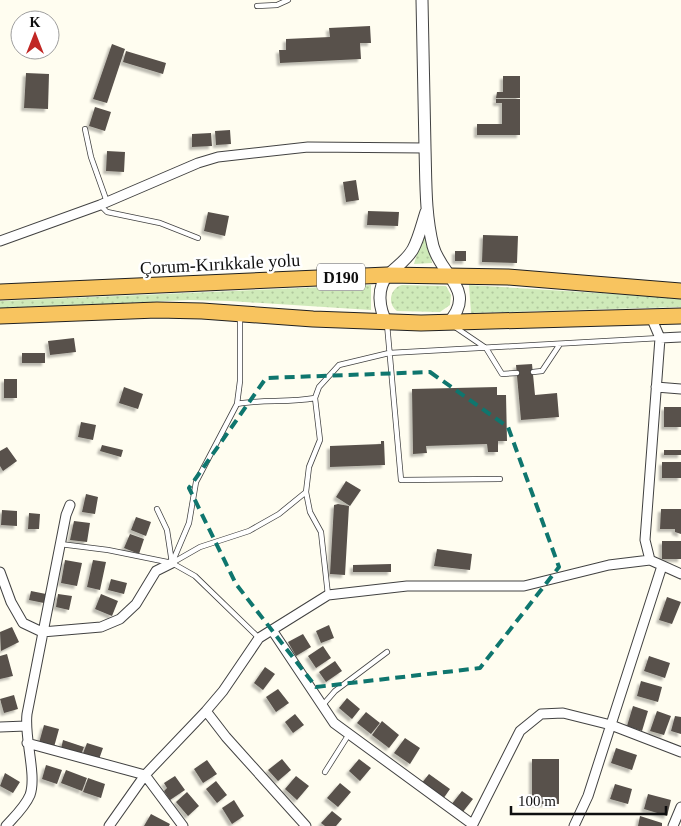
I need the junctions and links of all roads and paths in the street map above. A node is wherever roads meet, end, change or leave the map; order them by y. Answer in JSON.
{"nodes":[{"id":1,"x":288,"y":0,"type":"edge"},
{"id":2,"x":422,"y":0,"type":"edge"},
{"id":3,"x":258,"y":6,"type":"dead end"},
{"id":4,"x":85,"y":129,"type":"dead end"},
{"id":5,"x":425,"y":148,"type":"junction"},
{"id":6,"x":104,"y":203,"type":"junction"},
{"id":7,"x":426,"y":210,"type":"junction"},
{"id":8,"x":198,"y":238,"type":"dead end"},
{"id":9,"x":0,"y":240,"type":"edge"},
{"id":10,"x":388,"y":275,"type":"junction"},
{"id":11,"x":451,"y":276,"type":"junction"},
{"id":12,"x":681,"y":291,"type":"edge"},
{"id":13,"x":0,"y":292,"type":"edge"},
{"id":14,"x":240,"y":312,"type":"junction"},
{"id":15,"x":0,"y":316,"type":"edge"},
{"id":16,"x":681,"y":316,"type":"edge"},
{"id":17,"x":651,"y":317,"type":"junction"},
{"id":18,"x":387,"y":323,"type":"junction"},
{"id":19,"x":448,"y":323,"type":"junction"},
{"id":20,"x":681,"y":337,"type":"edge"},
{"id":21,"x":660,"y":338,"type":"junction"},
{"id":22,"x":560,"y":344,"type":"junction"},
{"id":23,"x":486,"y":348,"type":"junction"},
{"id":24,"x":389,"y":353,"type":"junction"},
{"id":25,"x":533,"y":372,"type":"dead end"},
{"id":26,"x":517,"y":373,"type":"dead end"},
{"id":27,"x":656,"y":387,"type":"junction"},
{"id":28,"x":681,"y":389,"type":"edge"},
{"id":29,"x":315,"y":398,"type":"junction"},
{"id":30,"x":237,"y":404,"type":"junction"},
{"id":31,"x":500,"y":479,"type":"dead end"},
{"id":32,"x":306,"y":492,"type":"junction"},
{"id":33,"x":70,"y":505,"type":"dead end"},
{"id":34,"x":157,"y":509,"type":"dead end"},
{"id":35,"x":60,"y":544,"type":"junction"},
{"id":36,"x":650,"y":560,"type":"junction"},
{"id":37,"x":172,"y":563,"type":"junction"},
{"id":38,"x":662,"y":566,"type":"junction"},
{"id":39,"x":0,"y":572,"type":"edge"},
{"id":40,"x":681,"y":574,"type":"edge"},
{"id":41,"x":328,"y":595,"type":"junction"},
{"id":42,"x":272,"y":630,"type":"junction"},
{"id":43,"x":42,"y":632,"type":"junction"},
{"id":44,"x":259,"y":638,"type":"junction"},
{"id":45,"x":387,"y":652,"type":"dead end"},
{"id":46,"x":322,"y":706,"type":"junction"},
{"id":47,"x":206,"y":711,"type":"junction"},
{"id":48,"x":611,"y":725,"type":"junction"},
{"id":49,"x":26,"y":726,"type":"junction"},
{"id":50,"x":0,"y":727,"type":"edge"},
{"id":51,"x":349,"y":734,"type":"junction"},
{"id":52,"x":27,"y":743,"type":"junction"},
{"id":53,"x":681,"y":752,"type":"edge"},
{"id":54,"x":325,"y":772,"type":"dead end"},
{"id":55,"x":145,"y":775,"type":"junction"},
{"id":56,"x":681,"y":806,"type":"edge"},
{"id":57,"x":181,"y":825,"type":"edge"},
{"id":58,"x":472,"y":825,"type":"edge"},
{"id":59,"x":6,"y":826,"type":"edge"},
{"id":60,"x":110,"y":826,"type":"edge"},
{"id":61,"x":306,"y":826,"type":"edge"},
{"id":62,"x":574,"y":826,"type":"edge"},
{"id":63,"x":673,"y":826,"type":"edge"}],
"edges":[{"from":1,"to":3,"type":"lane"},
{"from":2,"to":5,"type":"street"},
{"from":4,"to":6,"type":"lane"},
{"from":5,"to":6,"type":"street"},
{"from":5,"to":7,"type":"street"},
{"from":6,"to":8,"type":"lane"},
{"from":6,"to":9,"type":"street"},
{"from":7,"to":10,"type":"street"},
{"from":7,"to":11,"type":"street"},
{"from":10,"to":11,"type":"highway","name":"Çorum-Kırıkkale yolu","number":"D190"},
{"from":10,"to":13,"type":"highway","name":"Çorum-Kırıkkale yolu","number":"D190"},
{"from":10,"to":18,"type":"street"},
{"from":11,"to":12,"type":"highway","name":"Çorum-Kırıkkale yolu","number":"D190"},
{"from":11,"to":19,"type":"street"},
{"from":14,"to":15,"type":"highway"},
{"from":14,"to":18,"type":"highway"},
{"from":14,"to":30,"type":"lane"},
{"from":16,"to":17,"type":"highway"},
{"from":17,"to":19,"type":"highway"},
{"from":17,"to":21,"type":"street"},
{"from":18,"to":19,"type":"highway"},
{"from":18,"to":24,"type":"lane"},
{"from":19,"to":23,"type":"lane"},
{"from":20,"to":21,"type":"street"},
{"from":21,"to":22,"type":"lane"},
{"from":21,"to":27,"type":"street"},
{"from":22,"to":23,"type":"lane"},
{"from":22,"to":25,"type":"lane"},
{"from":23,"to":24,"type":"lane"},
{"from":23,"to":26,"type":"lane"},
{"from":24,"to":29,"type":"lane"},
{"from":24,"to":31,"type":"lane"},
{"from":27,"to":28,"type":"street"},
{"from":27,"to":36,"type":"street"},
{"from":29,"to":30,"type":"lane"},
{"from":29,"to":32,"type":"lane"},
{"from":30,"to":37,"type":"lane"},
{"from":32,"to":37,"type":"lane"},
{"from":32,"to":41,"type":"lane"},
{"from":33,"to":35,"type":"street"},
{"from":34,"to":37,"type":"lane"},
{"from":35,"to":37,"type":"lane"},
{"from":35,"to":43,"type":"street"},
{"from":36,"to":38,"type":"street"},
{"from":36,"to":41,"type":"street"},
{"from":37,"to":43,"type":"street"},
{"from":37,"to":44,"type":"lane"},
{"from":38,"to":40,"type":"street"},
{"from":38,"to":48,"type":"street"},
{"from":39,"to":43,"type":"street"},
{"from":41,"to":42,"type":"street"},
{"from":42,"to":44,"type":"street"},
{"from":42,"to":46,"type":"street"},
{"from":43,"to":49,"type":"street"},
{"from":44,"to":47,"type":"street"},
{"from":45,"to":46,"type":"lane"},
{"from":46,"to":51,"type":"street"},
{"from":47,"to":55,"type":"street"},
{"from":47,"to":61,"type":"street"},
{"from":48,"to":53,"type":"street"},
{"from":48,"to":58,"type":"street"},
{"from":48,"to":62,"type":"street"},
{"from":49,"to":50,"type":"street"},
{"from":49,"to":52,"type":"street"},
{"from":51,"to":54,"type":"lane"},
{"from":51,"to":58,"type":"street"},
{"from":52,"to":55,"type":"street"},
{"from":52,"to":59,"type":"street"},
{"from":55,"to":57,"type":"street"},
{"from":55,"to":60,"type":"street"},
{"from":56,"to":63,"type":"street"}]}
